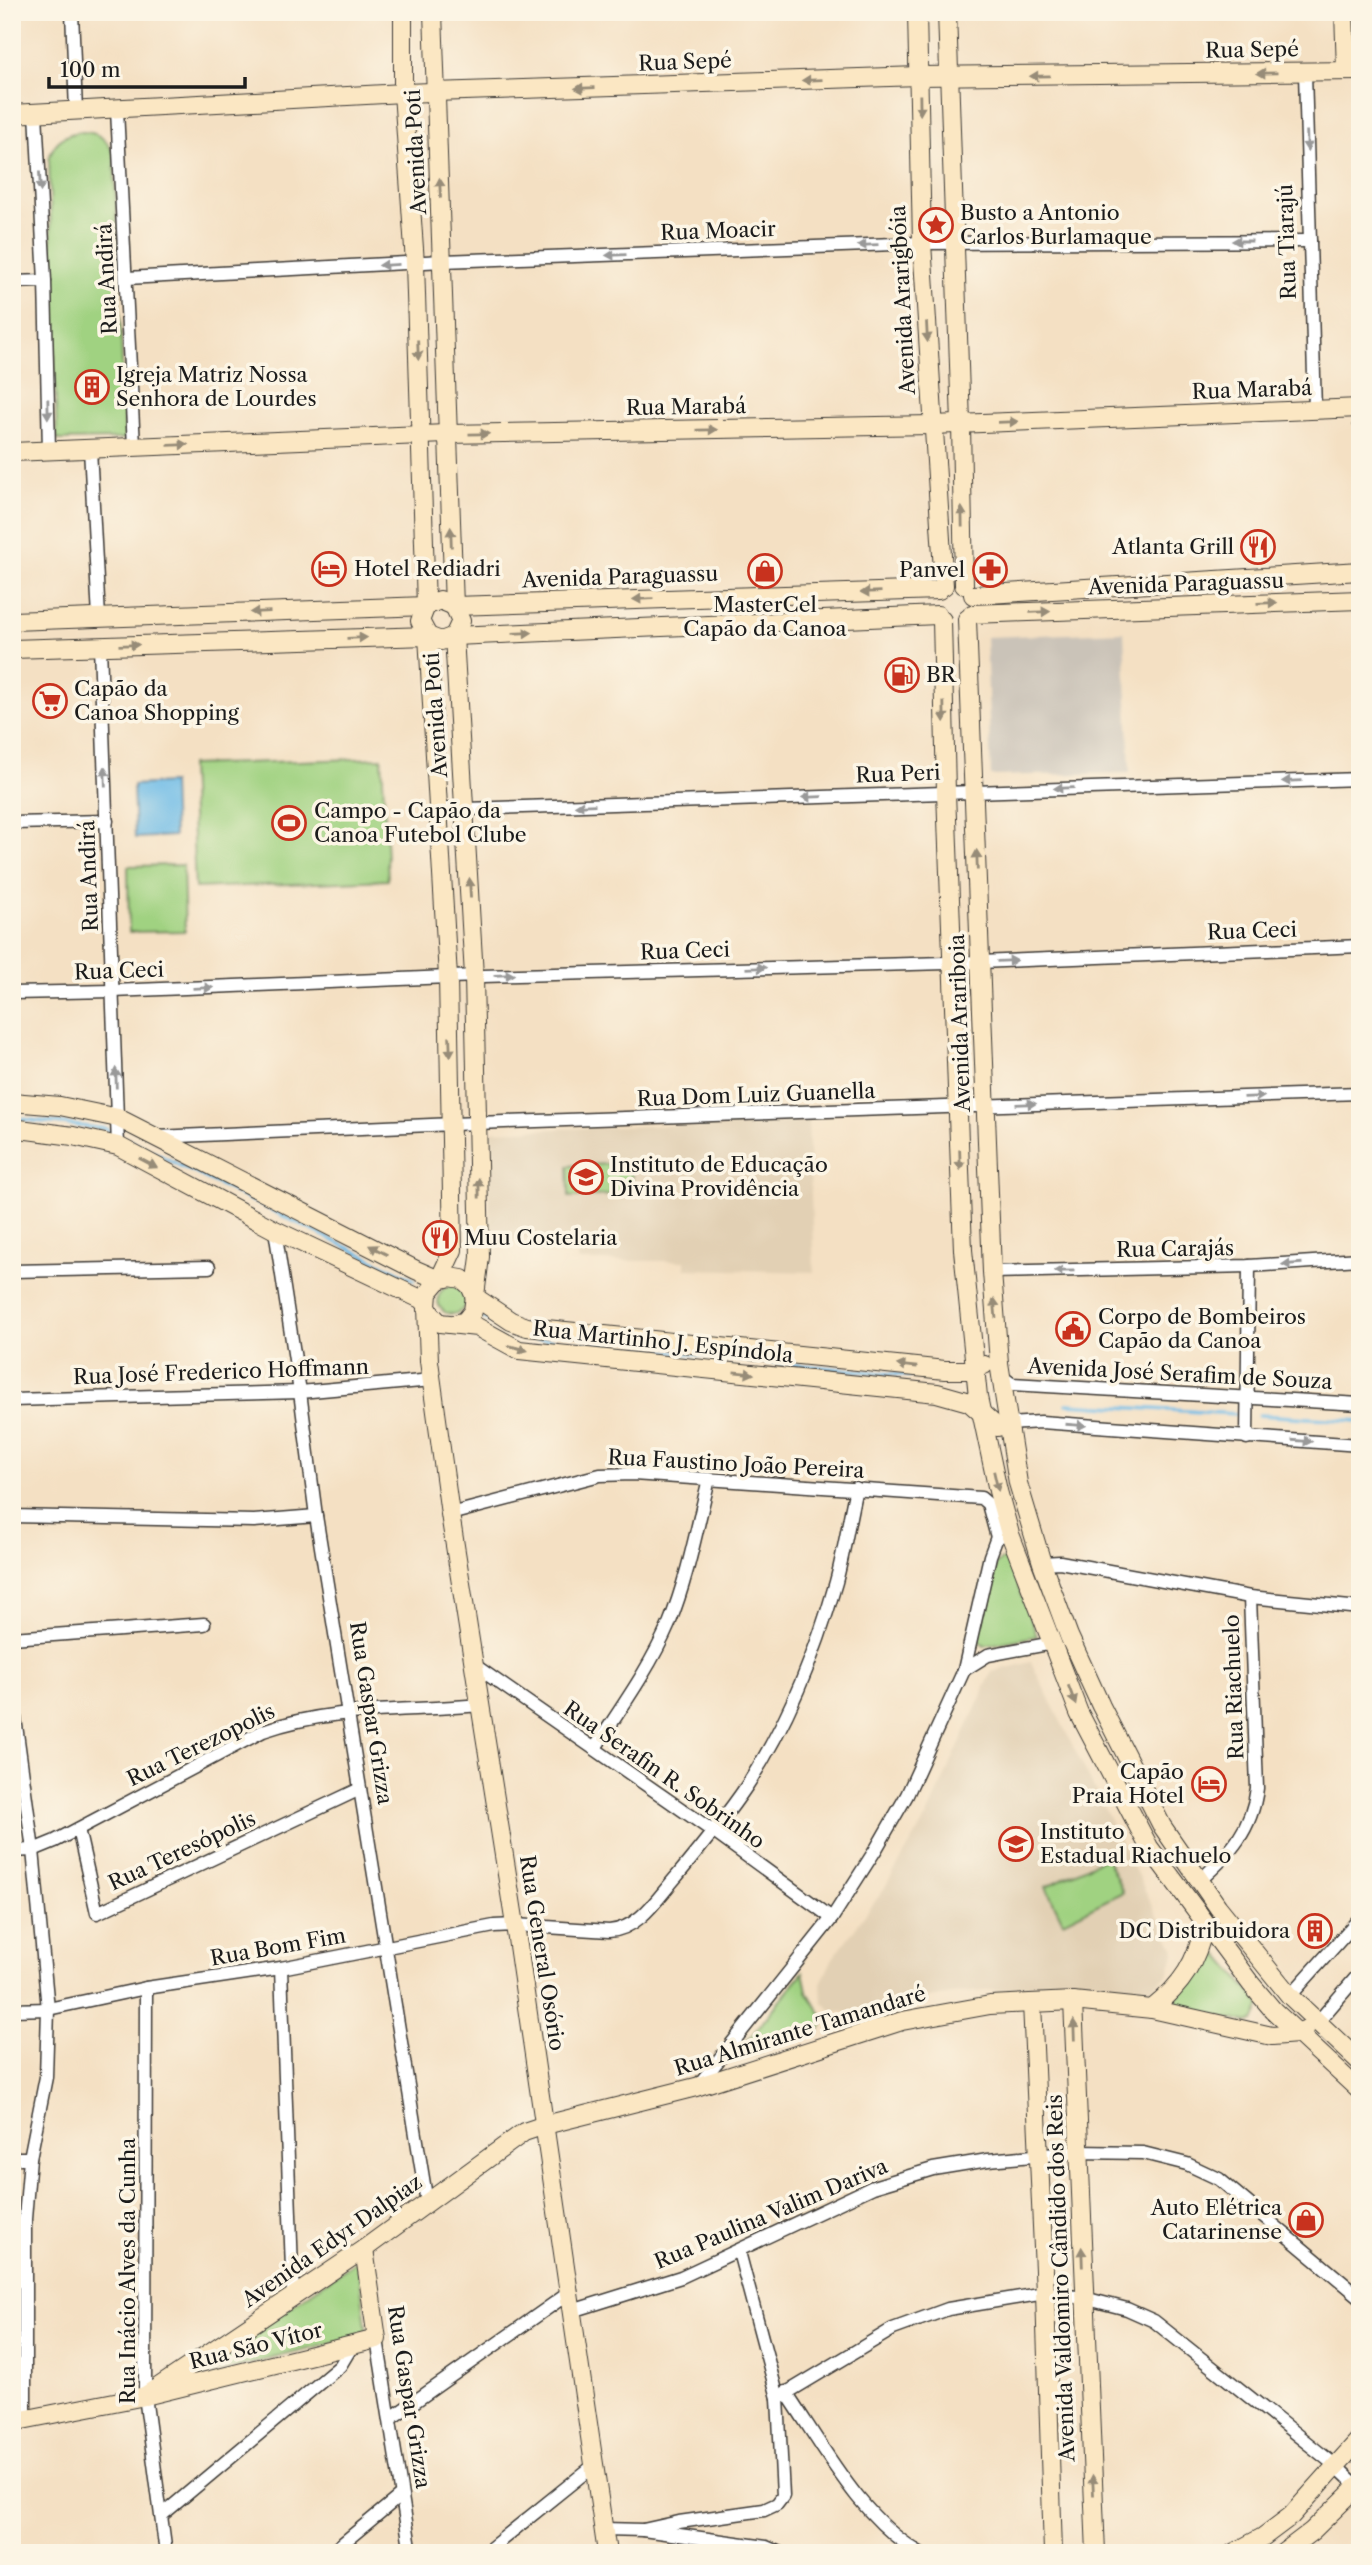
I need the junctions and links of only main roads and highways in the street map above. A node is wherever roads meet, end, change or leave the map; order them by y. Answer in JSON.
{"nodes":[{"id":1,"x":403,"y":12,"type":"edge"},
{"id":2,"x":433,"y":12,"type":"edge"},
{"id":3,"x":917,"y":12,"type":"edge"},
{"id":4,"x":947,"y":12,"type":"edge"},
{"id":5,"x":1344,"y":12,"type":"edge"},
{"id":6,"x":1353,"y":71,"type":"edge"},
{"id":7,"x":919,"y":76,"type":"junction"},
{"id":8,"x":949,"y":77,"type":"junction"},
{"id":9,"x":403,"y":93,"type":"junction"},
{"id":10,"x":436,"y":93,"type":"junction"},
{"id":11,"x":12,"y":114,"type":"edge"},
{"id":12,"x":1359,"y":408,"type":"edge"},
{"id":13,"x":961,"y":424,"type":"junction"},
{"id":14,"x":932,"y":425,"type":"junction"},
{"id":15,"x":446,"y":435,"type":"junction"},
{"id":16,"x":421,"y":436,"type":"junction"},
{"id":17,"x":12,"y":452,"type":"edge"},
{"id":18,"x":1360,"y":571,"type":"edge"},
{"id":19,"x":941,"y":588,"type":"junction"},
{"id":20,"x":968,"y":590,"type":"junction"},
{"id":21,"x":1360,"y":600,"type":"edge"},
{"id":22,"x":426,"y":606,"type":"junction"},
{"id":23,"x":454,"y":606,"type":"junction"},
{"id":24,"x":940,"y":617,"type":"junction"},
{"id":25,"x":969,"y":617,"type":"junction"},
{"id":26,"x":12,"y":621,"type":"edge"},
{"id":27,"x":428,"y":636,"type":"junction"},
{"id":28,"x":454,"y":636,"type":"junction"},
{"id":29,"x":12,"y":649,"type":"edge"},
{"id":30,"x":978,"y":894,"type":"junction"},
{"id":31,"x":950,"y":895,"type":"junction"},
{"id":32,"x":984,"y":1064,"type":"junction"},
{"id":33,"x":957,"y":1066,"type":"junction"},
{"id":34,"x":12,"y":1102,"type":"edge"},
{"id":35,"x":12,"y":1128,"type":"edge"},
{"id":36,"x":989,"y":1203,"type":"junction"},
{"id":37,"x":962,"y":1204,"type":"junction"},
{"id":38,"x":991,"y":1249,"type":"junction"},
{"id":39,"x":963,"y":1250,"type":"junction"},
{"id":40,"x":439,"y":1280,"type":"junction"},
{"id":41,"x":475,"y":1297,"type":"junction"},
{"id":42,"x":427,"y":1304,"type":"junction"},
{"id":43,"x":452,"y":1325,"type":"junction"},
{"id":44,"x":429,"y":1361,"type":"junction"},
{"id":45,"x":975,"y":1367,"type":"junction"},
{"id":46,"x":1001,"y":1376,"type":"junction"},
{"id":47,"x":982,"y":1414,"type":"junction"},
{"id":48,"x":1008,"y":1424,"type":"junction"},
{"id":49,"x":1205,"y":1924,"type":"junction"},
{"id":50,"x":1073,"y":2001,"type":"junction"},
{"id":51,"x":1032,"y":2003,"type":"junction"},
{"id":52,"x":1152,"y":2009,"type":"junction"},
{"id":53,"x":1317,"y":2023,"type":"junction"},
{"id":54,"x":1298,"y":2034,"type":"junction"},
{"id":55,"x":1360,"y":2062,"type":"edge"},
{"id":56,"x":1360,"y":2091,"type":"edge"},
{"id":57,"x":544,"y":2126,"type":"junction"},
{"id":58,"x":364,"y":2249,"type":"junction"},
{"id":59,"x":377,"y":2339,"type":"joint"},
{"id":60,"x":145,"y":2396,"type":"junction"},
{"id":61,"x":19,"y":2421,"type":"edge"},
{"id":62,"x":1360,"y":2440,"type":"edge"},
{"id":63,"x":1359,"y":2487,"type":"edge"},
{"id":64,"x":607,"y":2553,"type":"edge"},
{"id":65,"x":1053,"y":2553,"type":"edge"},
{"id":66,"x":1097,"y":2553,"type":"edge"},
{"id":67,"x":1233,"y":2553,"type":"edge"},
{"id":68,"x":1283,"y":2553,"type":"edge"}],
"edges":[{"from":1,"to":9,"type":"main road","name":"Avenida Poti"},
{"from":2,"to":10,"type":"main road","name":"Avenida Poti"},
{"from":3,"to":7,"type":"main road","name":"Avenida Ararigbóia"},
{"from":4,"to":8,"type":"main road"},
{"from":5,"to":6,"type":"main road"},
{"from":6,"to":8,"type":"main road","name":"Rua Sepé","one_way":true},
{"from":7,"to":8,"type":"main road","name":"Rua Sepé"},
{"from":7,"to":10,"type":"main road","name":"Rua Sepé","one_way":true},
{"from":7,"to":14,"type":"main road","name":"Avenida Ararigbóia","one_way":true},
{"from":8,"to":13,"type":"main road"},
{"from":9,"to":10,"type":"main road","name":"Rua Sepé"},
{"from":9,"to":11,"type":"main road","name":"Rua Sepé"},
{"from":9,"to":16,"type":"main road","name":"Avenida Poti","one_way":true},
{"from":15,"to":10,"type":"main road","name":"Avenida Poti","one_way":true},
{"from":13,"to":12,"type":"main road","name":"Rua Marabá","one_way":true},
{"from":13,"to":14,"type":"main road","name":"Rua Marabá"},
{"from":20,"to":13,"type":"main road","one_way":true},
{"from":15,"to":14,"type":"main road","name":"Rua Marabá","one_way":true},
{"from":14,"to":19,"type":"main road","name":"Avenida Ararigbóia"},
{"from":15,"to":16,"type":"main road","name":"Rua Marabá"},
{"from":23,"to":15,"type":"main road","name":"Avenida Poti","one_way":true},
{"from":17,"to":16,"type":"main road","name":"Rua Marabá","one_way":true},
{"from":16,"to":22,"type":"main road","name":"Avenida Poti"},
{"from":18,"to":20,"type":"main road","name":"Avenida Paraguassu"},
{"from":19,"to":20,"type":"main road"},
{"from":19,"to":23,"type":"main road","name":"Avenida Paraguassu","one_way":true},
{"from":19,"to":24,"type":"main road"},
{"from":20,"to":25,"type":"main road"},
{"from":25,"to":21,"type":"main road","name":"Avenida Paraguassu","one_way":true},
{"from":22,"to":23,"type":"main road","name":"Avenida Paraguassu"},
{"from":22,"to":26,"type":"main road","name":"Avenida Paraguassu","one_way":true},
{"from":22,"to":27,"type":"main road","name":"Avenida Poti"},
{"from":23,"to":28,"type":"main road","name":"Avenida Poti"},
{"from":24,"to":25,"type":"main road"},
{"from":28,"to":24,"type":"main road","one_way":true},
{"from":24,"to":31,"type":"main road","name":"Avenida Arariboia","one_way":true},
{"from":30,"to":25,"type":"main road","name":"Avenida Arariboia","one_way":true},
{"from":27,"to":28,"type":"main road"},
{"from":29,"to":27,"type":"main road","one_way":true},
{"from":27,"to":40,"type":"main road","name":"Avenida Poti","one_way":true},
{"from":41,"to":28,"type":"main road","name":"Avenida Poti","one_way":true},
{"from":30,"to":31,"type":"main road"},
{"from":30,"to":32,"type":"main road","name":"Avenida Arariboia"},
{"from":31,"to":33,"type":"main road","name":"Avenida Arariboia"},
{"from":32,"to":33,"type":"main road"},
{"from":32,"to":36,"type":"main road","name":"Avenida Arariboia"},
{"from":33,"to":37,"type":"main road","name":"Avenida Arariboia","one_way":true},
{"from":40,"to":34,"type":"main road","name":"Rua Martinho J. Espíndola","one_way":true},
{"from":35,"to":42,"type":"main road","name":"Rua Martinho J. Espíndola","one_way":true},
{"from":36,"to":37,"type":"main road"},
{"from":36,"to":38,"type":"main road","name":"Avenida Arariboia"},
{"from":37,"to":39,"type":"main road","name":"Avenida Arariboia"},
{"from":38,"to":39,"type":"main road"},
{"from":46,"to":38,"type":"main road","name":"Avenida Arariboia","one_way":true},
{"from":39,"to":45,"type":"main road","name":"Avenida Arariboia"},
{"from":40,"to":41,"type":"main road","name":"Rua Martinho J. Espíndola"},
{"from":40,"to":42,"type":"main road","name":"Avenida Poti"},
{"from":41,"to":43,"type":"main road","name":"Avenida Poti"},
{"from":45,"to":41,"type":"main road","name":"Rua Martinho J. Espíndola","one_way":true},
{"from":42,"to":43,"type":"main road","name":"Rua Martinho J. Espíndola"},
{"from":42,"to":44,"type":"main road","name":"Rua General Osório"},
{"from":43,"to":44,"type":"main road"},
{"from":43,"to":47,"type":"main road","name":"Rua Martinho J. Espíndola","one_way":true},
{"from":44,"to":57,"type":"main road","name":"Rua General Osório"},
{"from":45,"to":46,"type":"main road"},
{"from":45,"to":47,"type":"main road","name":"Avenida Arariboia"},
{"from":46,"to":48,"type":"main road","name":"Avenida Arariboia"},
{"from":47,"to":48,"type":"main road","name":"Rua Martinho J. Espíndola"},
{"from":47,"to":49,"type":"main road","name":"Avenida Arariboia","one_way":true},
{"from":48,"to":53,"type":"main road","name":"Avenida Arariboia"},
{"from":49,"to":52,"type":"main road"},
{"from":49,"to":54,"type":"main road","name":"Avenida Arariboia"},
{"from":50,"to":51,"type":"main road","name":"Rua Almirante Tamandaré"},
{"from":50,"to":52,"type":"main road","name":"Rua Almirante Tamandaré"},
{"from":66,"to":50,"type":"main road","name":"Avenida Valdomiro Cândido dos Reis","one_way":true},
{"from":51,"to":57,"type":"main road","name":"Rua Almirante Tamandaré"},
{"from":51,"to":65,"type":"main road","name":"Avenida Valdomiro Cândido dos Reis"},
{"from":52,"to":54,"type":"main road","name":"Rua Almirante Tamandaré"},
{"from":53,"to":54,"type":"main road"},
{"from":53,"to":55,"type":"main road","name":"Avenida Arariboia"},
{"from":54,"to":56,"type":"main road","name":"Avenida Arariboia"},
{"from":57,"to":58,"type":"main road","name":"Avenida Edyr Dalpiaz"},
{"from":57,"to":64,"type":"main road","name":"Rua General Osório"},
{"from":58,"to":59,"type":"main road","name":"Rua Gaspar Grizza"},
{"from":58,"to":60,"type":"main road","name":"Avenida Edyr Dalpiaz"},
{"from":59,"to":60,"type":"main road","name":"Rua São Vítor"},
{"from":60,"to":61,"type":"main road","name":"Rua São Vítor"},
{"from":62,"to":67,"type":"main road"},
{"from":63,"to":68,"type":"main road"}]}
